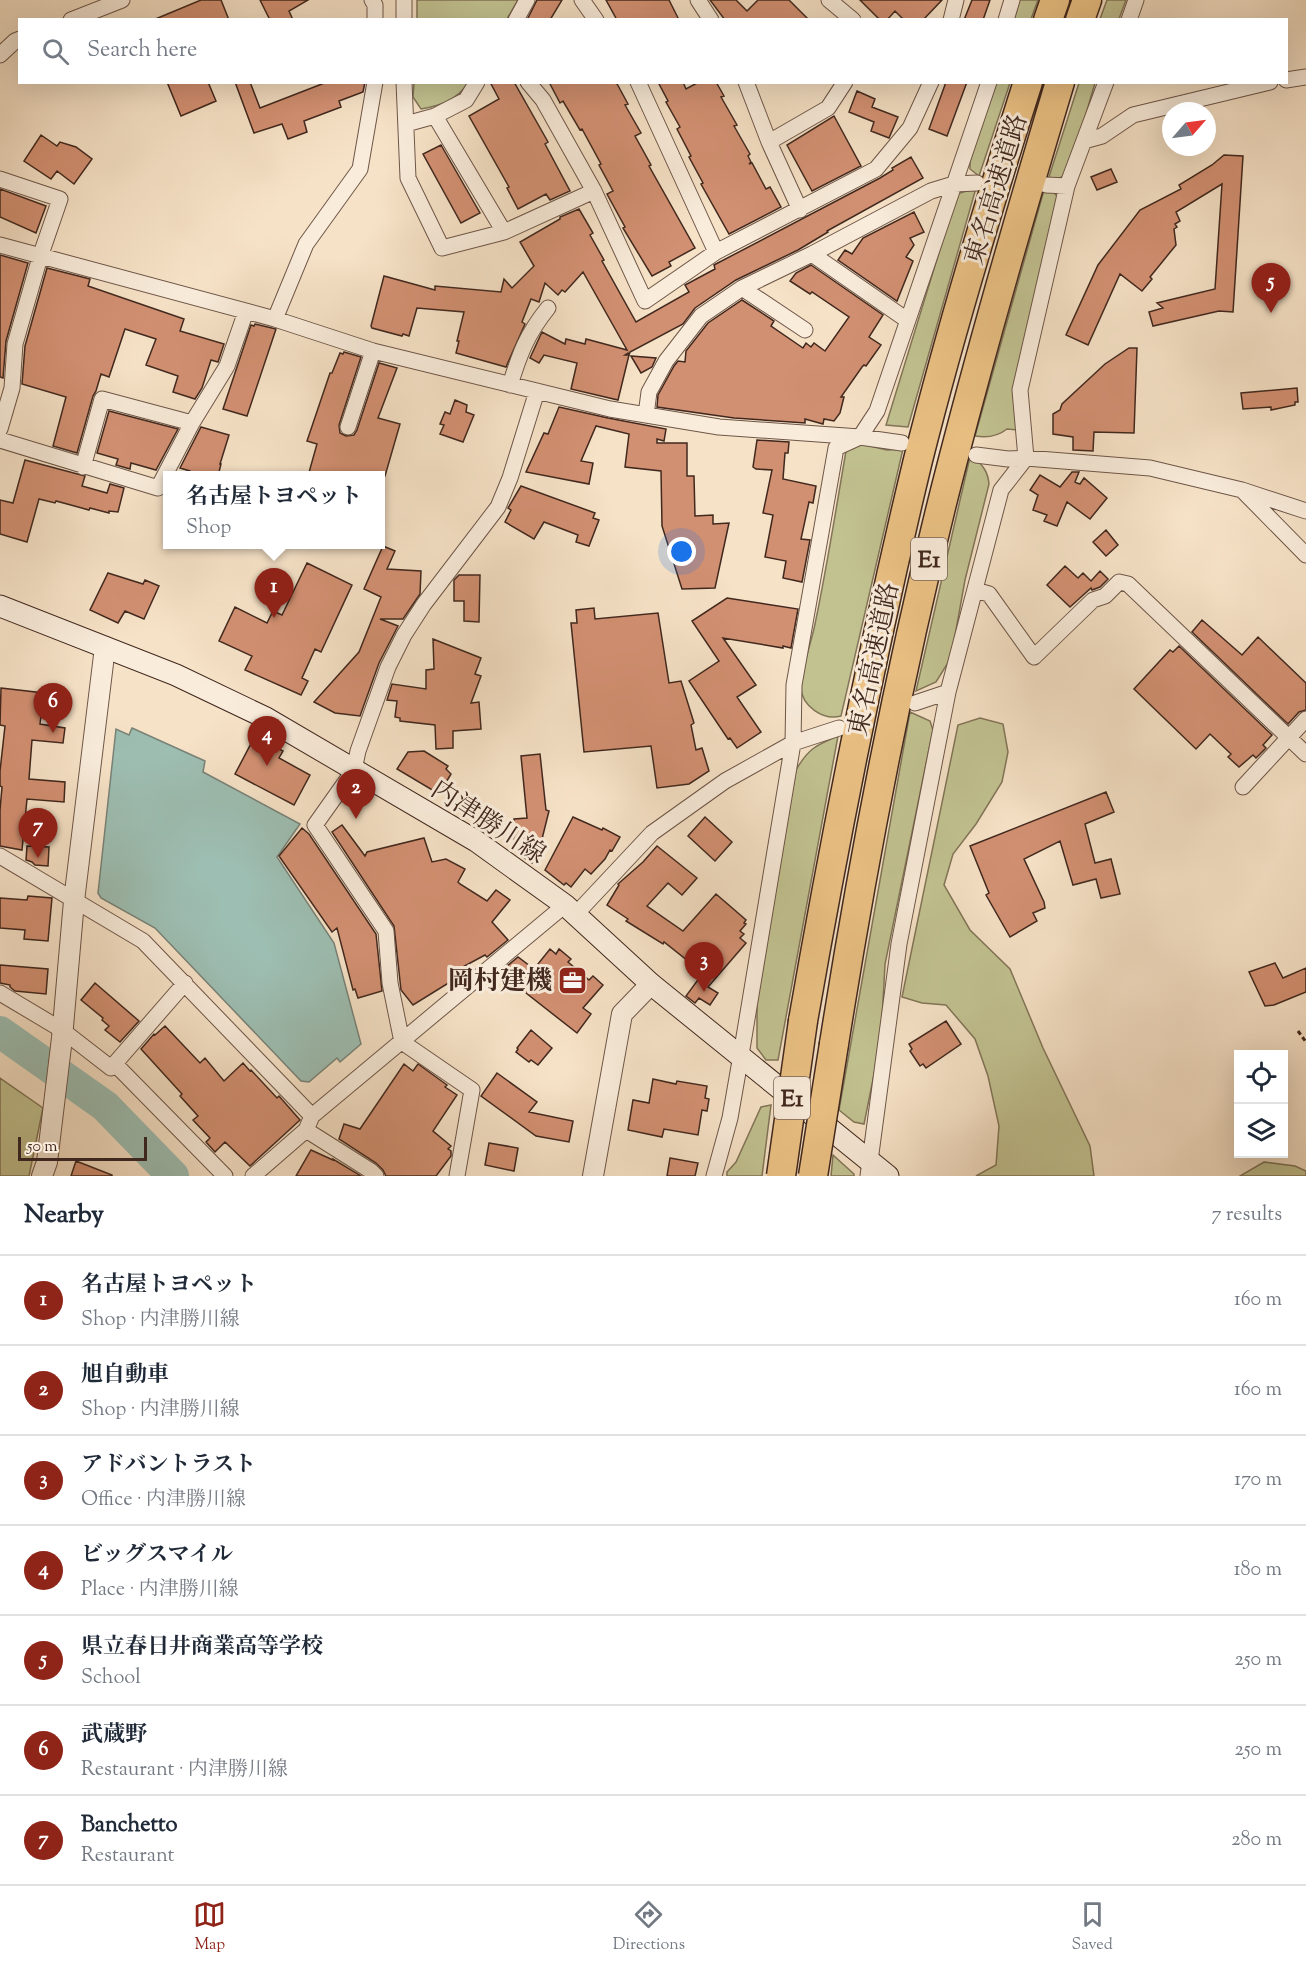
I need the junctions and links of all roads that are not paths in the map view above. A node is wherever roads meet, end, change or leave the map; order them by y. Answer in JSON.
{"nodes":[{"id":1,"x":122,"y":0,"type":"edge"},
{"id":2,"x":372,"y":0,"type":"edge"},
{"id":3,"x":404,"y":0,"type":"edge"},
{"id":4,"x":527,"y":0,"type":"edge"},
{"id":5,"x":582,"y":0,"type":"edge"},
{"id":6,"x":698,"y":0,"type":"edge"},
{"id":7,"x":829,"y":0,"type":"edge"},
{"id":8,"x":956,"y":0,"type":"edge"},
{"id":9,"x":1011,"y":0,"type":"edge"},
{"id":10,"x":1055,"y":0,"type":"edge"},
{"id":11,"x":1087,"y":0,"type":"edge"},
{"id":12,"x":1137,"y":0,"type":"edge"},
{"id":13,"x":76,"y":18,"type":"edge"},
{"id":14,"x":375,"y":18,"type":"edge"},
{"id":15,"x":404,"y":18,"type":"edge"},
{"id":16,"x":517,"y":18,"type":"edge"},
{"id":17,"x":595,"y":18,"type":"edge"},
{"id":18,"x":710,"y":18,"type":"edge"},
{"id":19,"x":851,"y":18,"type":"edge"},
{"id":20,"x":952,"y":18,"type":"edge"},
{"id":21,"x":1006,"y":18,"type":"edge"},
{"id":22,"x":1049,"y":18,"type":"edge"},
{"id":23,"x":1081,"y":18,"type":"edge"},
{"id":24,"x":1130,"y":18,"type":"edge"},
{"id":25,"x":18,"y":40,"type":"edge"},
{"id":26,"x":0,"y":56,"type":"edge"},
{"id":27,"x":1306,"y":77,"type":"edge"},
{"id":28,"x":1288,"y":80,"type":"edge"},
{"id":29,"x":375,"y":84,"type":"edge"},
{"id":30,"x":404,"y":84,"type":"edge"},
{"id":31,"x":476,"y":84,"type":"edge"},
{"id":32,"x":530,"y":84,"type":"edge"},
{"id":33,"x":639,"y":84,"type":"edge"},
{"id":34,"x":747,"y":84,"type":"edge"},
{"id":35,"x":844,"y":84,"type":"edge"},
{"id":36,"x":930,"y":84,"type":"edge"},
{"id":37,"x":988,"y":84,"type":"edge"},
{"id":38,"x":1027,"y":84,"type":"edge"},
{"id":39,"x":1059,"y":84,"type":"edge"},
{"id":40,"x":1105,"y":84,"type":"edge"},
{"id":41,"x":1261,"y":84,"type":"edge"},
{"id":42,"x":435,"y":116,"type":"junction"},
{"id":43,"x":406,"y":124,"type":"junction"},
{"id":44,"x":1084,"y":141,"type":"junction"},
{"id":45,"x":769,"y":142,"type":"junction"},
{"id":46,"x":0,"y":179,"type":"edge"},
{"id":47,"x":977,"y":183,"type":"dead end"},
{"id":48,"x":954,"y":184,"type":"junction"},
{"id":49,"x":1046,"y":185,"type":"dead end"},
{"id":50,"x":1067,"y":186,"type":"junction"},
{"id":51,"x":594,"y":191,"type":"junction"},
{"id":52,"x":800,"y":210,"type":"junction"},
{"id":53,"x":504,"y":232,"type":"junction"},
{"id":54,"x":0,"y":245,"type":"edge"},
{"id":55,"x":716,"y":252,"type":"junction"},
{"id":56,"x":812,"y":254,"type":"junction"},
{"id":57,"x":40,"y":257,"type":"junction"},
{"id":58,"x":742,"y":288,"type":"junction"},
{"id":59,"x":548,"y":308,"type":"dead end"},
{"id":60,"x":246,"y":311,"type":"junction"},
{"id":61,"x":275,"y":320,"type":"junction"},
{"id":62,"x":907,"y":320,"type":"junction"},
{"id":63,"x":805,"y":330,"type":"dead end"},
{"id":64,"x":373,"y":351,"type":"junction"},
{"id":65,"x":510,"y":385,"type":"junction"},
{"id":66,"x":537,"y":391,"type":"junction"},
{"id":67,"x":646,"y":415,"type":"junction"},
{"id":68,"x":192,"y":423,"type":"junction"},
{"id":69,"x":348,"y":427,"type":"dead end"},
{"id":70,"x":0,"y":429,"type":"edge"},
{"id":71,"x":860,"y":437,"type":"junction"},
{"id":72,"x":0,"y":440,"type":"edge"},
{"id":73,"x":902,"y":443,"type":"dead end"},
{"id":74,"x":976,"y":455,"type":"dead end"},
{"id":75,"x":1026,"y":458,"type":"junction"},
{"id":76,"x":83,"y":466,"type":"junction"},
{"id":77,"x":167,"y":471,"type":"edge"},
{"id":78,"x":163,"y":478,"type":"edge"},
{"id":79,"x":1242,"y":490,"type":"junction"},
{"id":80,"x":1306,"y":511,"type":"edge"},
{"id":81,"x":1306,"y":555,"type":"edge"},
{"id":82,"x":975,"y":590,"type":"junction"},
{"id":83,"x":0,"y":606,"type":"edge"},
{"id":84,"x":105,"y":647,"type":"junction"},
{"id":85,"x":948,"y":692,"type":"junction"},
{"id":86,"x":915,"y":703,"type":"dead end"},
{"id":87,"x":1306,"y":719,"type":"edge"},
{"id":88,"x":839,"y":728,"type":"dead end"},
{"id":89,"x":1288,"y":737,"type":"junction"},
{"id":90,"x":793,"y":743,"type":"junction"},
{"id":91,"x":1306,"y":754,"type":"edge"},
{"id":92,"x":354,"y":770,"type":"junction"},
{"id":93,"x":1243,"y":787,"type":"dead end"},
{"id":94,"x":0,"y":856,"type":"edge"},
{"id":95,"x":74,"y":901,"type":"junction"},
{"id":96,"x":571,"y":910,"type":"junction"},
{"id":97,"x":185,"y":983,"type":"junction"},
{"id":98,"x":651,"y":984,"type":"junction"},
{"id":99,"x":0,"y":993,"type":"edge"},
{"id":100,"x":62,"y":1034,"type":"junction"},
{"id":101,"x":402,"y":1042,"type":"junction"},
{"id":102,"x":741,"y":1056,"type":"junction"},
{"id":103,"x":115,"y":1064,"type":"junction"},
{"id":104,"x":309,"y":1123,"type":"junction"},
{"id":105,"x":869,"y":1168,"type":"edge"},
{"id":106,"x":42,"y":1176,"type":"edge"},
{"id":107,"x":225,"y":1176,"type":"edge"},
{"id":108,"x":253,"y":1176,"type":"edge"},
{"id":109,"x":376,"y":1176,"type":"edge"},
{"id":110,"x":457,"y":1176,"type":"edge"},
{"id":111,"x":593,"y":1176,"type":"edge"},
{"id":112,"x":714,"y":1176,"type":"edge"},
{"id":113,"x":781,"y":1176,"type":"edge"},
{"id":114,"x":813,"y":1176,"type":"edge"},
{"id":115,"x":888,"y":1176,"type":"edge"}],
"edges":[{"from":1,"to":13,"type":"street"},
{"from":2,"to":14,"type":"street"},
{"from":3,"to":15,"type":"street"},
{"from":4,"to":16,"type":"street"},
{"from":5,"to":17,"type":"street"},
{"from":6,"to":18,"type":"street"},
{"from":7,"to":19,"type":"street"},
{"from":8,"to":20,"type":"street"},
{"from":9,"to":21,"type":"street"},
{"from":10,"to":22,"type":"highway"},
{"from":11,"to":23,"type":"highway"},
{"from":12,"to":24,"type":"street"},
{"from":25,"to":26,"type":"street"},
{"from":27,"to":28,"type":"street"},
{"from":29,"to":61,"type":"street"},
{"from":30,"to":43,"type":"street"},
{"from":31,"to":42,"type":"street"},
{"from":32,"to":51,"type":"street"},
{"from":33,"to":55,"type":"street"},
{"from":34,"to":45,"type":"street"},
{"from":35,"to":45,"type":"street"},
{"from":36,"to":52,"type":"street"},
{"from":37,"to":48,"type":"street"},
{"from":38,"to":113,"type":"highway","name":"東名高速道路","number":"E1","bridge":true},
{"from":39,"to":114,"type":"highway","name":"東名高速道路","number":"E1","bridge":true},
{"from":40,"to":44,"type":"street"},
{"from":41,"to":44,"type":"street"},
{"from":42,"to":43,"type":"street"},
{"from":42,"to":53,"type":"street"},
{"from":43,"to":53,"type":"street"},
{"from":44,"to":50,"type":"street"},
{"from":45,"to":52,"type":"street"},
{"from":46,"to":57,"type":"street"},
{"from":47,"to":48,"type":"street"},
{"from":48,"to":56,"type":"street"},
{"from":48,"to":62,"type":"street"},
{"from":49,"to":50,"type":"street"},
{"from":50,"to":75,"type":"street"},
{"from":51,"to":53,"type":"street"},
{"from":51,"to":55,"type":"street"},
{"from":52,"to":55,"type":"street"},
{"from":54,"to":57,"type":"street"},
{"from":56,"to":58,"type":"street"},
{"from":56,"to":62,"type":"street"},
{"from":57,"to":60,"type":"street"},
{"from":57,"to":70,"type":"street"},
{"from":58,"to":63,"type":"street"},
{"from":58,"to":67,"type":"street"},
{"from":59,"to":65,"type":"street"},
{"from":60,"to":61,"type":"street"},
{"from":60,"to":68,"type":"street"},
{"from":61,"to":64,"type":"street"},
{"from":62,"to":71,"type":"street"},
{"from":64,"to":65,"type":"street"},
{"from":64,"to":69,"type":"street"},
{"from":65,"to":66,"type":"street"},
{"from":66,"to":67,"type":"street"},
{"from":66,"to":92,"type":"street"},
{"from":67,"to":71,"type":"street"},
{"from":68,"to":76,"type":"street"},
{"from":68,"to":77,"type":"street"},
{"from":71,"to":73,"type":"street"},
{"from":71,"to":90,"type":"street"},
{"from":72,"to":76,"type":"street"},
{"from":74,"to":75,"type":"street"},
{"from":75,"to":79,"type":"street"},
{"from":75,"to":82,"type":"street"},
{"from":76,"to":78,"type":"street"},
{"from":79,"to":80,"type":"street"},
{"from":79,"to":81,"type":"street"},
{"from":82,"to":85,"type":"street"},
{"from":82,"to":89,"type":"street"},
{"from":83,"to":84,"type":"main road","name":"内津勝川線"},
{"from":84,"to":92,"type":"main road","name":"内津勝川線"},
{"from":84,"to":95,"type":"street"},
{"from":85,"to":86,"type":"street"},
{"from":85,"to":105,"type":"street"},
{"from":87,"to":89,"type":"street"},
{"from":88,"to":90,"type":"street"},
{"from":89,"to":91,"type":"street"},
{"from":89,"to":93,"type":"street"},
{"from":90,"to":96,"type":"street"},
{"from":90,"to":102,"type":"street"},
{"from":92,"to":96,"type":"main road","name":"内津勝川線"},
{"from":92,"to":101,"type":"street"},
{"from":94,"to":95,"type":"street"},
{"from":95,"to":97,"type":"street"},
{"from":95,"to":100,"type":"street"},
{"from":96,"to":98,"type":"main road","name":"内津勝川線"},
{"from":96,"to":101,"type":"street"},
{"from":97,"to":103,"type":"street"},
{"from":97,"to":104,"type":"street"},
{"from":98,"to":102,"type":"main road","name":"内津勝川線"},
{"from":98,"to":111,"type":"street"},
{"from":99,"to":100,"type":"street"},
{"from":100,"to":103,"type":"street"},
{"from":100,"to":106,"type":"street"},
{"from":101,"to":104,"type":"street"},
{"from":101,"to":110,"type":"street"},
{"from":102,"to":105,"type":"main road","name":"内津勝川線"},
{"from":102,"to":112,"type":"street"},
{"from":103,"to":107,"type":"street"},
{"from":104,"to":108,"type":"street"},
{"from":104,"to":109,"type":"street"},
{"from":105,"to":115,"type":"main road","name":"内津勝川線"}]}
